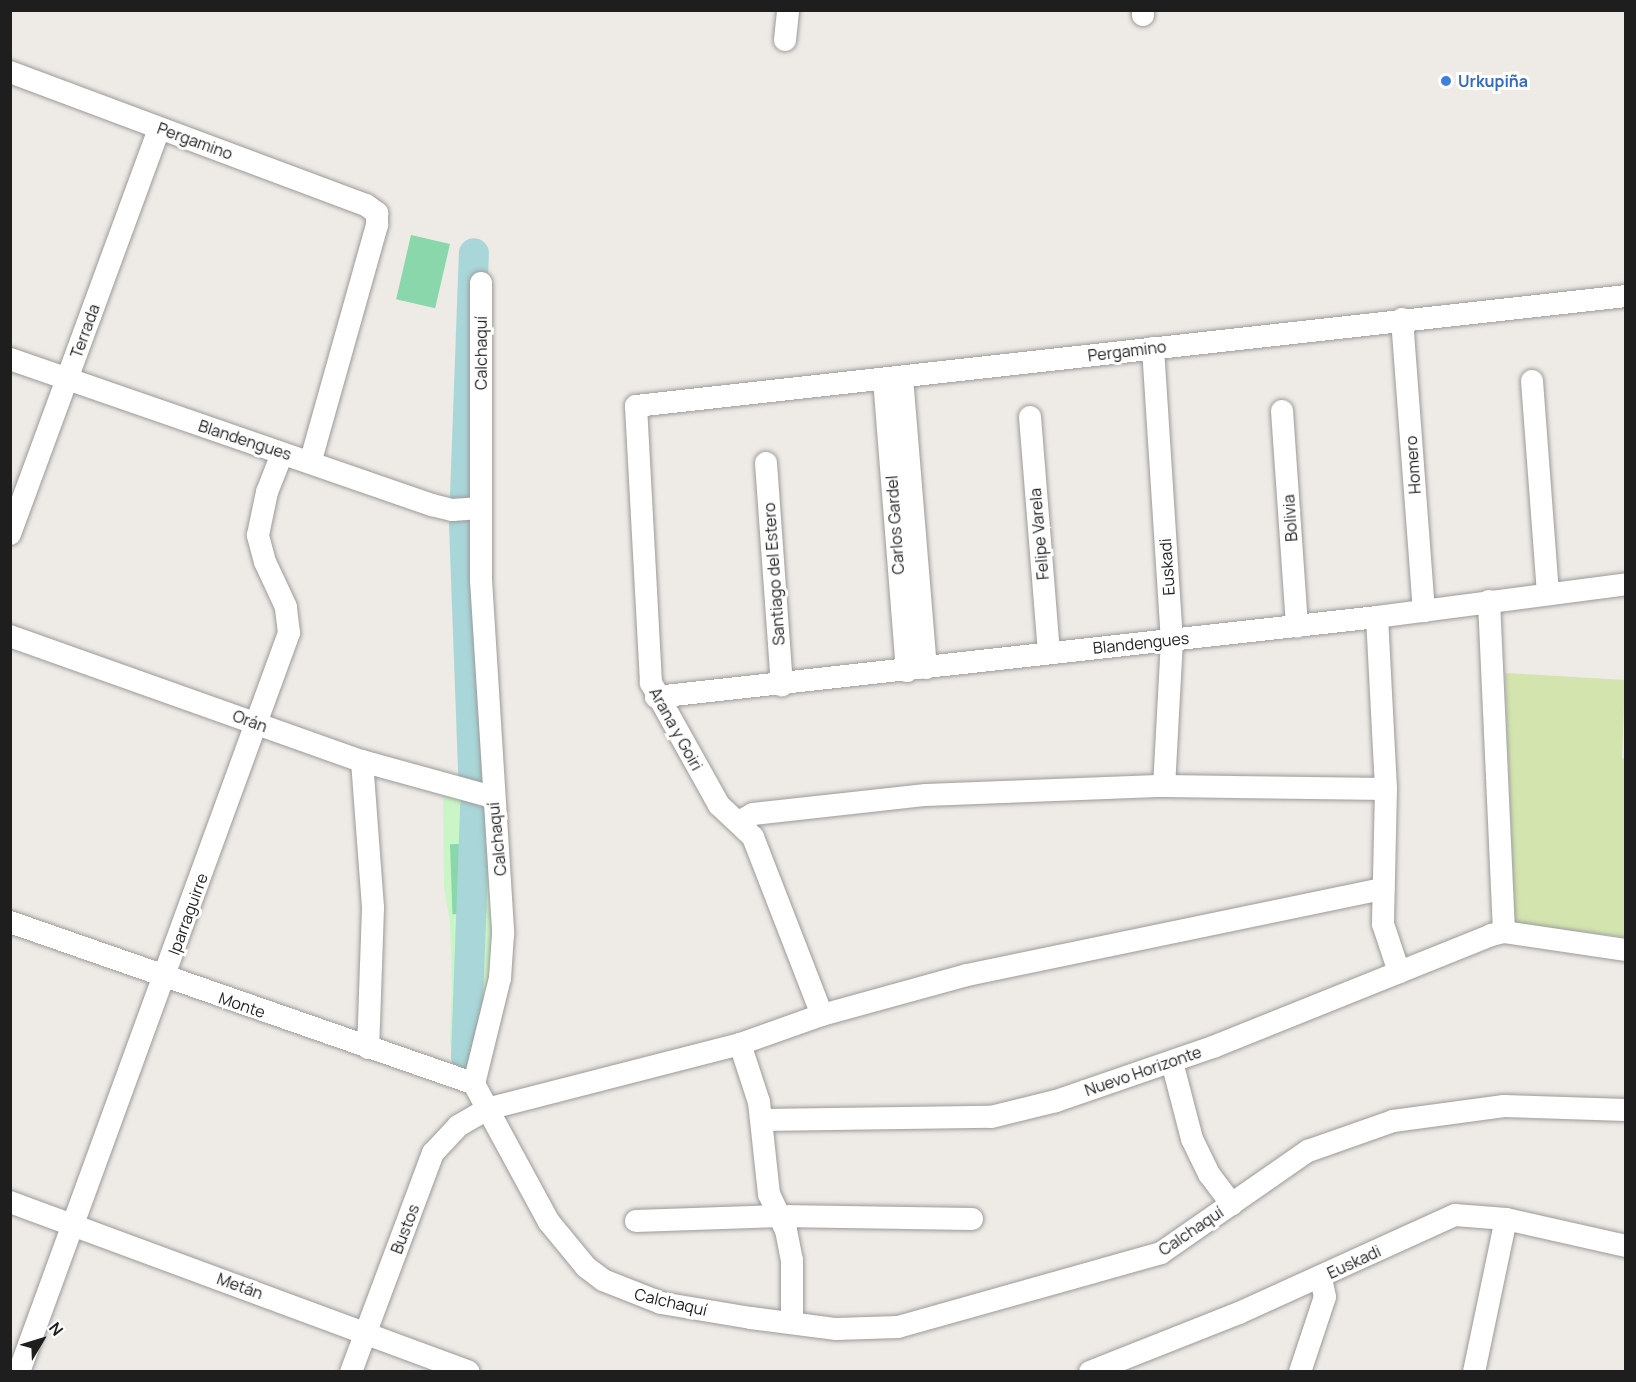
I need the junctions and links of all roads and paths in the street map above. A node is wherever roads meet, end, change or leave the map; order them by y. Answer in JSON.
{"nodes":[{"id":1,"x":788,"y":10,"type":"edge"},
{"id":2,"x":785,"y":40,"type":"dead end"},
{"id":3,"x":10,"y":72,"type":"edge"},
{"id":4,"x":159,"y":128,"type":"junction"},
{"id":5,"x":481,"y":283,"type":"dead end"},
{"id":6,"x":1626,"y":296,"type":"edge"},
{"id":7,"x":1402,"y":319,"type":"junction"},
{"id":8,"x":1153,"y":348,"type":"junction"},
{"id":9,"x":10,"y":359,"type":"edge"},
{"id":10,"x":893,"y":378,"type":"junction"},
{"id":11,"x":68,"y":379,"type":"junction"},
{"id":12,"x":1532,"y":381,"type":"dead end"},
{"id":13,"x":1282,"y":411,"type":"dead end"},
{"id":14,"x":634,"y":412,"type":"joint"},
{"id":15,"x":1030,"y":417,"type":"dead end"},
{"id":16,"x":282,"y":454,"type":"junction"},
{"id":17,"x":311,"y":460,"type":"junction"},
{"id":18,"x":766,"y":463,"type":"dead end"},
{"id":19,"x":481,"y":508,"type":"junction"},
{"id":20,"x":10,"y":534,"type":"edge"},
{"id":21,"x":1626,"y":584,"type":"edge"},
{"id":22,"x":1548,"y":592,"type":"junction"},
{"id":23,"x":1489,"y":601,"type":"junction"},
{"id":24,"x":1424,"y":611,"type":"junction"},
{"id":25,"x":1377,"y":617,"type":"junction"},
{"id":26,"x":1298,"y":626,"type":"junction"},
{"id":27,"x":10,"y":636,"type":"edge"},
{"id":28,"x":1172,"y":640,"type":"junction"},
{"id":29,"x":1049,"y":652,"type":"junction"},
{"id":30,"x":916,"y":670,"type":"junction"},
{"id":31,"x":782,"y":685,"type":"junction"},
{"id":32,"x":656,"y":698,"type":"junction"},
{"id":33,"x":258,"y":723,"type":"junction"},
{"id":34,"x":362,"y":761,"type":"junction"},
{"id":35,"x":1164,"y":786,"type":"junction"},
{"id":36,"x":1386,"y":789,"type":"junction"},
{"id":37,"x":493,"y":797,"type":"junction"},
{"id":38,"x":739,"y":822,"type":"junction"},
{"id":39,"x":1383,"y":889,"type":"junction"},
{"id":40,"x":10,"y":922,"type":"edge"},
{"id":41,"x":1504,"y":932,"type":"junction"},
{"id":42,"x":1626,"y":950,"type":"edge"},
{"id":43,"x":1399,"y":972,"type":"junction"},
{"id":44,"x":164,"y":978,"type":"junction"},
{"id":45,"x":822,"y":1015,"type":"junction"},
{"id":46,"x":740,"y":1044,"type":"junction"},
{"id":47,"x":368,"y":1048,"type":"junction"},
{"id":48,"x":1172,"y":1062,"type":"junction"},
{"id":49,"x":474,"y":1084,"type":"junction"},
{"id":50,"x":487,"y":1109,"type":"junction"},
{"id":51,"x":1626,"y":1110,"type":"edge"},
{"id":52,"x":762,"y":1120,"type":"junction"},
{"id":53,"x":10,"y":1202,"type":"edge"},
{"id":54,"x":1232,"y":1204,"type":"junction"},
{"id":55,"x":780,"y":1216,"type":"junction"},
{"id":56,"x":972,"y":1219,"type":"dead end"},
{"id":57,"x":1506,"y":1220,"type":"junction"},
{"id":58,"x":636,"y":1221,"type":"dead end"},
{"id":59,"x":74,"y":1224,"type":"junction"},
{"id":60,"x":1626,"y":1245,"type":"edge"},
{"id":61,"x":1321,"y":1278,"type":"junction"},
{"id":62,"x":792,"y":1323,"type":"junction"},
{"id":63,"x":365,"y":1333,"type":"junction"},
{"id":64,"x":19,"y":1371,"type":"edge"},
{"id":65,"x":351,"y":1371,"type":"edge"},
{"id":66,"x":469,"y":1371,"type":"edge"},
{"id":67,"x":1090,"y":1371,"type":"edge"},
{"id":68,"x":1300,"y":1371,"type":"edge"},
{"id":69,"x":1474,"y":1371,"type":"edge"}],
"edges":[{"from":1,"to":2,"type":"street"},
{"from":3,"to":4,"type":"street","name":"Pergamino"},
{"from":4,"to":11,"type":"street","name":"Terrada"},
{"from":4,"to":17,"type":"street","name":"Pergamino"},
{"from":5,"to":19,"type":"street","name":"Calchaquí"},
{"from":6,"to":7,"type":"street","name":"Pergamino"},
{"from":7,"to":8,"type":"street","name":"Pergamino"},
{"from":7,"to":24,"type":"street","name":"Homero"},
{"from":8,"to":10,"type":"street","name":"Pergamino"},
{"from":8,"to":28,"type":"street","name":"Euskadi"},
{"from":9,"to":11,"type":"street","name":"Blandengues"},
{"from":10,"to":14,"type":"street","name":"Pergamino"},
{"from":10,"to":30,"type":"street","name":"Carlos Gardel"},
{"from":11,"to":16,"type":"street","name":"Blandengues"},
{"from":11,"to":20,"type":"street","name":"Terrada"},
{"from":12,"to":22,"type":"street"},
{"from":13,"to":26,"type":"street","name":"Bolivia"},
{"from":14,"to":32,"type":"street","name":"Arana y Goiri"},
{"from":15,"to":29,"type":"street","name":"Felipe Varela"},
{"from":16,"to":17,"type":"street","name":"Blandengues"},
{"from":16,"to":33,"type":"street","name":"Iparraguirre"},
{"from":17,"to":19,"type":"street","name":"Blandengues"},
{"from":18,"to":31,"type":"street","name":"Santiago del Estero"},
{"from":19,"to":37,"type":"street","name":"Calchaquí"},
{"from":21,"to":22,"type":"street","name":"Blandengues"},
{"from":22,"to":23,"type":"street","name":"Blandengues"},
{"from":23,"to":24,"type":"street","name":"Blandengues"},
{"from":23,"to":41,"type":"street"},
{"from":24,"to":25,"type":"street","name":"Blandengues"},
{"from":25,"to":26,"type":"street","name":"Blandengues"},
{"from":25,"to":36,"type":"street"},
{"from":26,"to":28,"type":"street","name":"Blandengues"},
{"from":27,"to":33,"type":"street","name":"Orán"},
{"from":28,"to":29,"type":"street","name":"Blandengues"},
{"from":28,"to":35,"type":"street","name":"Euskadi"},
{"from":29,"to":30,"type":"street","name":"Blandengues"},
{"from":30,"to":31,"type":"street","name":"Blandengues"},
{"from":31,"to":32,"type":"street","name":"Blandengues"},
{"from":32,"to":38,"type":"street","name":"Arana y Goiri"},
{"from":33,"to":34,"type":"street","name":"Orán"},
{"from":33,"to":44,"type":"street","name":"Iparraguirre"},
{"from":34,"to":37,"type":"street","name":"Orán"},
{"from":34,"to":47,"type":"street"},
{"from":35,"to":36,"type":"street"},
{"from":35,"to":38,"type":"street"},
{"from":36,"to":39,"type":"street"},
{"from":37,"to":49,"type":"street","name":"Calchaquí"},
{"from":38,"to":45,"type":"street","name":"Arana y Goiri"},
{"from":39,"to":43,"type":"street"},
{"from":39,"to":45,"type":"street","name":"Bustos"},
{"from":40,"to":44,"type":"street","name":"Monte"},
{"from":41,"to":42,"type":"street"},
{"from":41,"to":43,"type":"street","name":"Nuevo Horizonte"},
{"from":43,"to":48,"type":"street","name":"Nuevo Horizonte"},
{"from":44,"to":47,"type":"street","name":"Monte"},
{"from":44,"to":59,"type":"street","name":"Iparraguirre"},
{"from":45,"to":46,"type":"street","name":"Bustos"},
{"from":46,"to":50,"type":"street","name":"Bustos"},
{"from":46,"to":52,"type":"street"},
{"from":47,"to":49,"type":"street","name":"Monte"},
{"from":48,"to":52,"type":"street","name":"Nuevo Horizonte"},
{"from":48,"to":54,"type":"street"},
{"from":49,"to":50,"type":"street","name":"Calchaquí"},
{"from":50,"to":62,"type":"street","name":"Calchaquí"},
{"from":50,"to":63,"type":"street","name":"Bustos"},
{"from":51,"to":54,"type":"street","name":"Calchaquí"},
{"from":52,"to":55,"type":"street"},
{"from":53,"to":59,"type":"street","name":"Metán"},
{"from":54,"to":62,"type":"street","name":"Calchaquí"},
{"from":55,"to":56,"type":"street"},
{"from":55,"to":58,"type":"street"},
{"from":55,"to":62,"type":"street"},
{"from":57,"to":60,"type":"street","name":"Euskadi"},
{"from":57,"to":61,"type":"street","name":"Euskadi"},
{"from":57,"to":69,"type":"street"},
{"from":59,"to":63,"type":"street","name":"Metán"},
{"from":59,"to":64,"type":"street","name":"Iparraguirre"},
{"from":61,"to":67,"type":"street","name":"Euskadi"},
{"from":61,"to":68,"type":"street"},
{"from":63,"to":65,"type":"street","name":"Bustos"},
{"from":63,"to":66,"type":"street","name":"Metán"}]}
